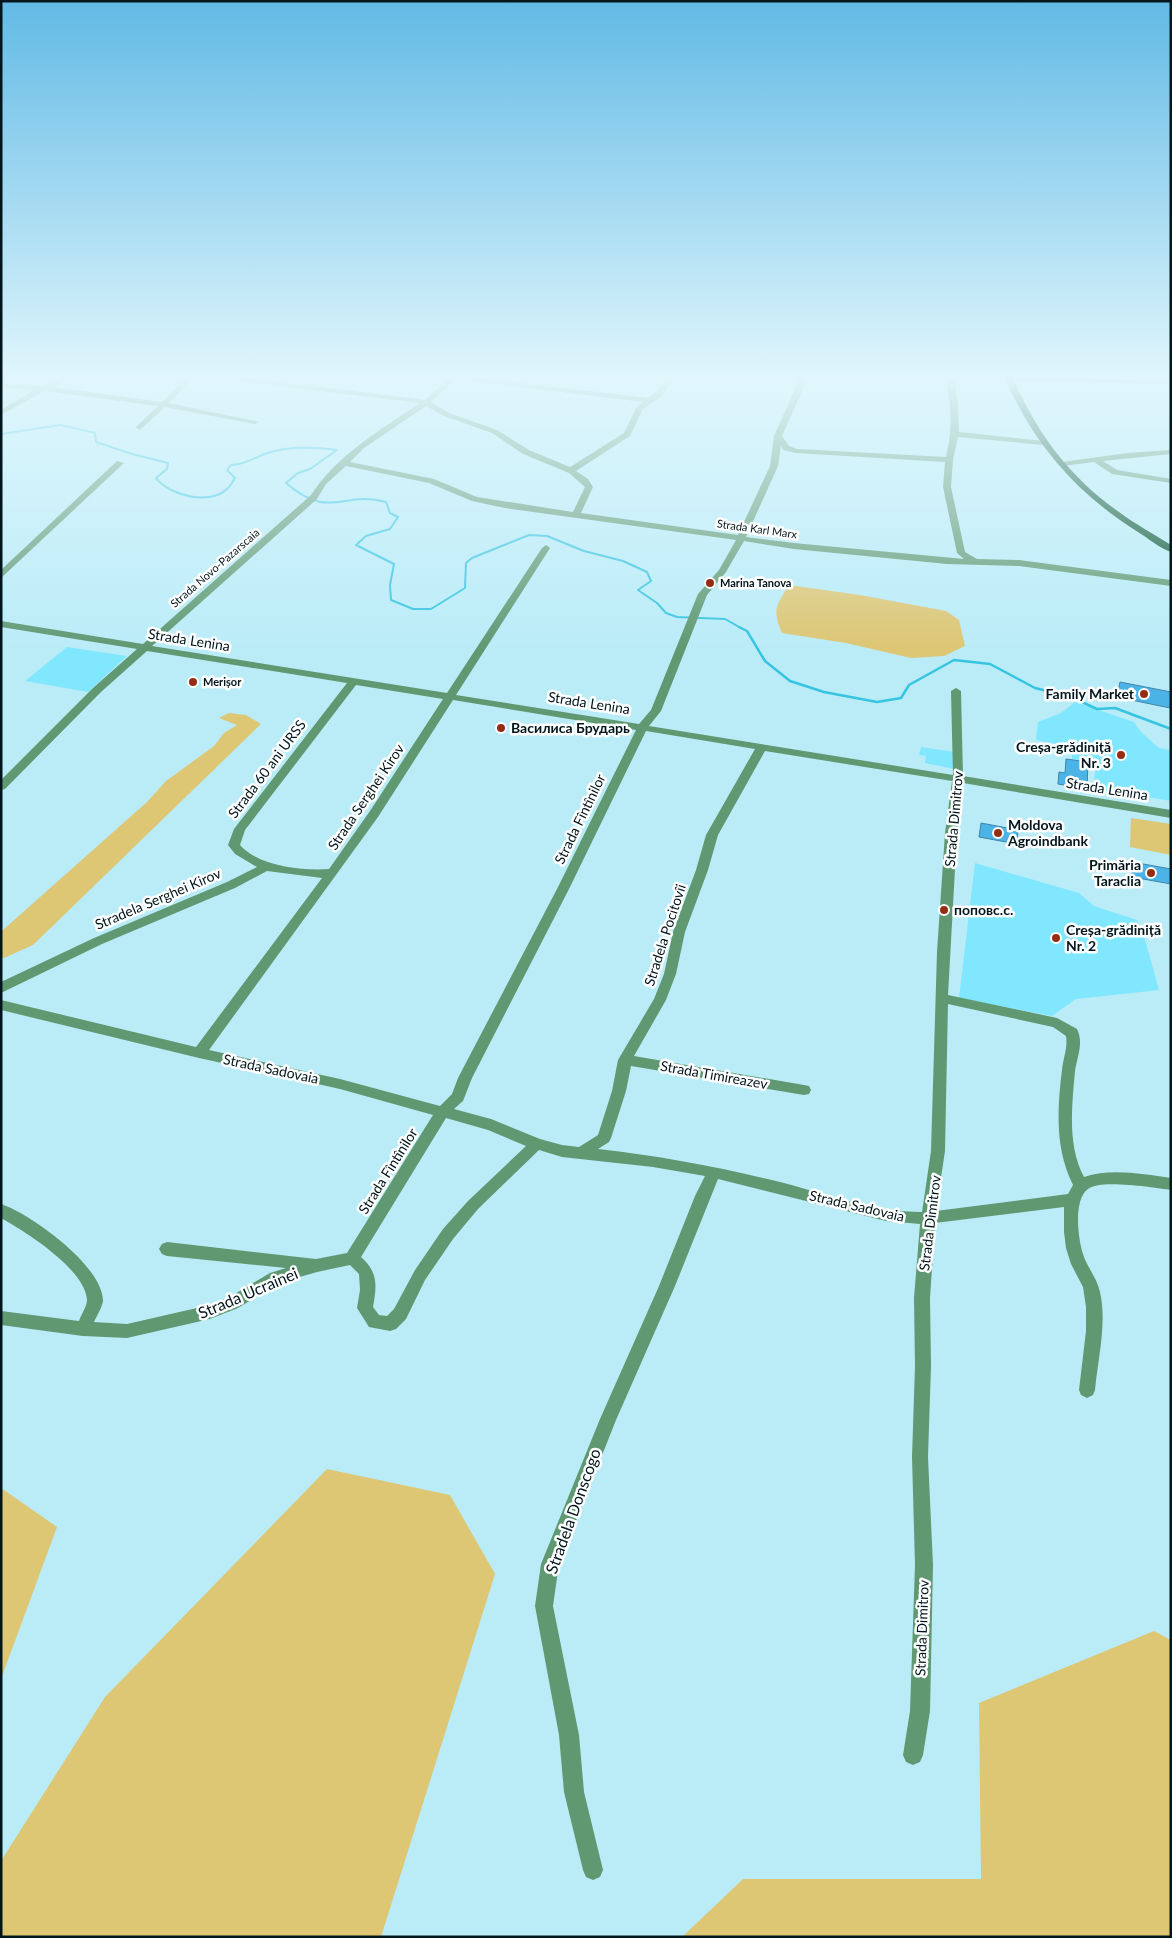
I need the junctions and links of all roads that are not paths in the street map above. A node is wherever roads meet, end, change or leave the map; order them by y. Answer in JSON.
{"nodes":[{"id":1,"x":114,"y":468,"type":"edge"},
{"id":2,"x":339,"y":468,"type":"edge"},
{"id":3,"x":371,"y":468,"type":"edge"},
{"id":4,"x":564,"y":468,"type":"edge"},
{"id":5,"x":574,"y":468,"type":"edge"},
{"id":6,"x":773,"y":468,"type":"edge"},
{"id":7,"x":948,"y":468,"type":"edge"},
{"id":8,"x":1066,"y":468,"type":"edge"},
{"id":9,"x":1110,"y":468,"type":"edge"},
{"id":10,"x":570,"y":471,"type":"junction"},
{"id":11,"x":1171,"y":480,"type":"edge"},
{"id":12,"x":577,"y":513,"type":"junction"},
{"id":13,"x":740,"y":538,"type":"junction"},
{"id":14,"x":546,"y":548,"type":"dead end"},
{"id":15,"x":1171,"y":549,"type":"edge"},
{"id":16,"x":974,"y":561,"type":"junction"},
{"id":17,"x":1,"y":575,"type":"edge"},
{"id":18,"x":1171,"y":583,"type":"edge"},
{"id":19,"x":1,"y":624,"type":"edge"},
{"id":20,"x":144,"y":648,"type":"junction"},
{"id":21,"x":353,"y":682,"type":"junction"},
{"id":22,"x":956,"y":691,"type":"dead end"},
{"id":23,"x":451,"y":696,"type":"junction"},
{"id":24,"x":643,"y":726,"type":"junction"},
{"id":25,"x":761,"y":747,"type":"junction"},
{"id":26,"x":958,"y":779,"type":"junction"},
{"id":27,"x":1,"y":787,"type":"edge"},
{"id":28,"x":1171,"y":814,"type":"edge"},
{"id":29,"x":266,"y":867,"type":"junction"},
{"id":30,"x":332,"y":873,"type":"junction"},
{"id":31,"x":1,"y":988,"type":"edge"},
{"id":32,"x":941,"y":998,"type":"junction"},
{"id":33,"x":1,"y":1005,"type":"edge"},
{"id":34,"x":199,"y":1053,"type":"junction"},
{"id":35,"x":625,"y":1060,"type":"junction"},
{"id":36,"x":804,"y":1090,"type":"dead end"},
{"id":37,"x":443,"y":1111,"type":"junction"},
{"id":38,"x":538,"y":1144,"type":"junction"},
{"id":39,"x":582,"y":1153,"type":"junction"},
{"id":40,"x":714,"y":1172,"type":"junction"},
{"id":41,"x":1171,"y":1184,"type":"edge"},
{"id":42,"x":1081,"y":1186,"type":"junction"},
{"id":43,"x":1073,"y":1200,"type":"junction"},
{"id":44,"x":1,"y":1210,"type":"edge"},
{"id":45,"x":928,"y":1218,"type":"junction"},
{"id":46,"x":167,"y":1249,"type":"dead end"},
{"id":47,"x":352,"y":1258,"type":"junction"},
{"id":48,"x":317,"y":1265,"type":"junction"},
{"id":49,"x":1,"y":1318,"type":"edge"},
{"id":50,"x":83,"y":1329,"type":"junction"},
{"id":51,"x":1087,"y":1390,"type":"dead end"},
{"id":52,"x":913,"y":1755,"type":"dead end"},
{"id":53,"x":593,"y":1870,"type":"dead end"}],
"edges":[{"from":1,"to":17,"type":"street"},
{"from":2,"to":20,"type":"street","name":"Strada Novo-Pazarscaia"},
{"from":3,"to":12,"type":"street","name":"Strada Karl Marx"},
{"from":4,"to":10,"type":"street"},
{"from":5,"to":10,"type":"street"},
{"from":6,"to":13,"type":"street","name":"Strada Fîntînilor"},
{"from":7,"to":16,"type":"street"},
{"from":8,"to":15,"type":"main road"},
{"from":9,"to":11,"type":"street"},
{"from":10,"to":12,"type":"street"},
{"from":12,"to":13,"type":"street","name":"Strada Karl Marx"},
{"from":13,"to":16,"type":"street","name":"Strada Karl Marx"},
{"from":13,"to":24,"type":"street","name":"Strada Fîntînilor"},
{"from":14,"to":23,"type":"street","name":"Strada Serghei Kirov"},
{"from":16,"to":18,"type":"street","name":"Strada Karl Marx"},
{"from":19,"to":20,"type":"street","name":"Strada Lenina"},
{"from":20,"to":21,"type":"street","name":"Strada Lenina"},
{"from":20,"to":27,"type":"street","name":"Strada Novo-Pazarscaia"},
{"from":21,"to":23,"type":"street","name":"Strada Lenina"},
{"from":21,"to":29,"type":"street","name":"Strada 60 ani URSS"},
{"from":22,"to":26,"type":"street","name":"Strada Dimitrov"},
{"from":23,"to":24,"type":"street","name":"Strada Lenina"},
{"from":23,"to":30,"type":"street","name":"Strada Serghei Kirov"},
{"from":24,"to":25,"type":"street","name":"Strada Lenina"},
{"from":24,"to":37,"type":"street","name":"Strada Fîntînilor"},
{"from":25,"to":26,"type":"street","name":"Strada Lenina"},
{"from":25,"to":35,"type":"street","name":"Stradela Pocitovîi"},
{"from":26,"to":28,"type":"street","name":"Strada Lenina"},
{"from":26,"to":32,"type":"street","name":"Strada Dimitrov"},
{"from":29,"to":30,"type":"street"},
{"from":29,"to":31,"type":"street","name":"Stradela Serghei Kirov"},
{"from":30,"to":34,"type":"street","name":"Strada Serghei Kirov"},
{"from":32,"to":42,"type":"street"},
{"from":32,"to":45,"type":"street","name":"Strada Dimitrov"},
{"from":33,"to":34,"type":"street","name":"Strada Sadovaia"},
{"from":34,"to":37,"type":"street","name":"Strada Sadovaia"},
{"from":35,"to":36,"type":"street","name":"Strada Timireazev"},
{"from":35,"to":39,"type":"street","name":"Stradela Pocitovîi"},
{"from":37,"to":38,"type":"street","name":"Strada Sadovaia"},
{"from":37,"to":47,"type":"street","name":"Strada Fîntînilor"},
{"from":38,"to":39,"type":"street","name":"Strada Sadovaia"},
{"from":38,"to":47,"type":"street"},
{"from":39,"to":40,"type":"street","name":"Strada Sadovaia"},
{"from":40,"to":45,"type":"street","name":"Strada Sadovaia"},
{"from":40,"to":53,"type":"street","name":"Stradela Donscogo"},
{"from":41,"to":42,"type":"street"},
{"from":42,"to":43,"type":"street"},
{"from":43,"to":45,"type":"street","name":"Strada Sadovaia"},
{"from":43,"to":51,"type":"street"},
{"from":44,"to":50,"type":"street"},
{"from":45,"to":52,"type":"street","name":"Strada Dimitrov"},
{"from":46,"to":48,"type":"street","name":"Strada Ucrainei"},
{"from":47,"to":48,"type":"street","name":"Strada Ucrainei"},
{"from":48,"to":50,"type":"street","name":"Strada Ucrainei"},
{"from":49,"to":50,"type":"street","name":"Strada Ucrainei"}]}
